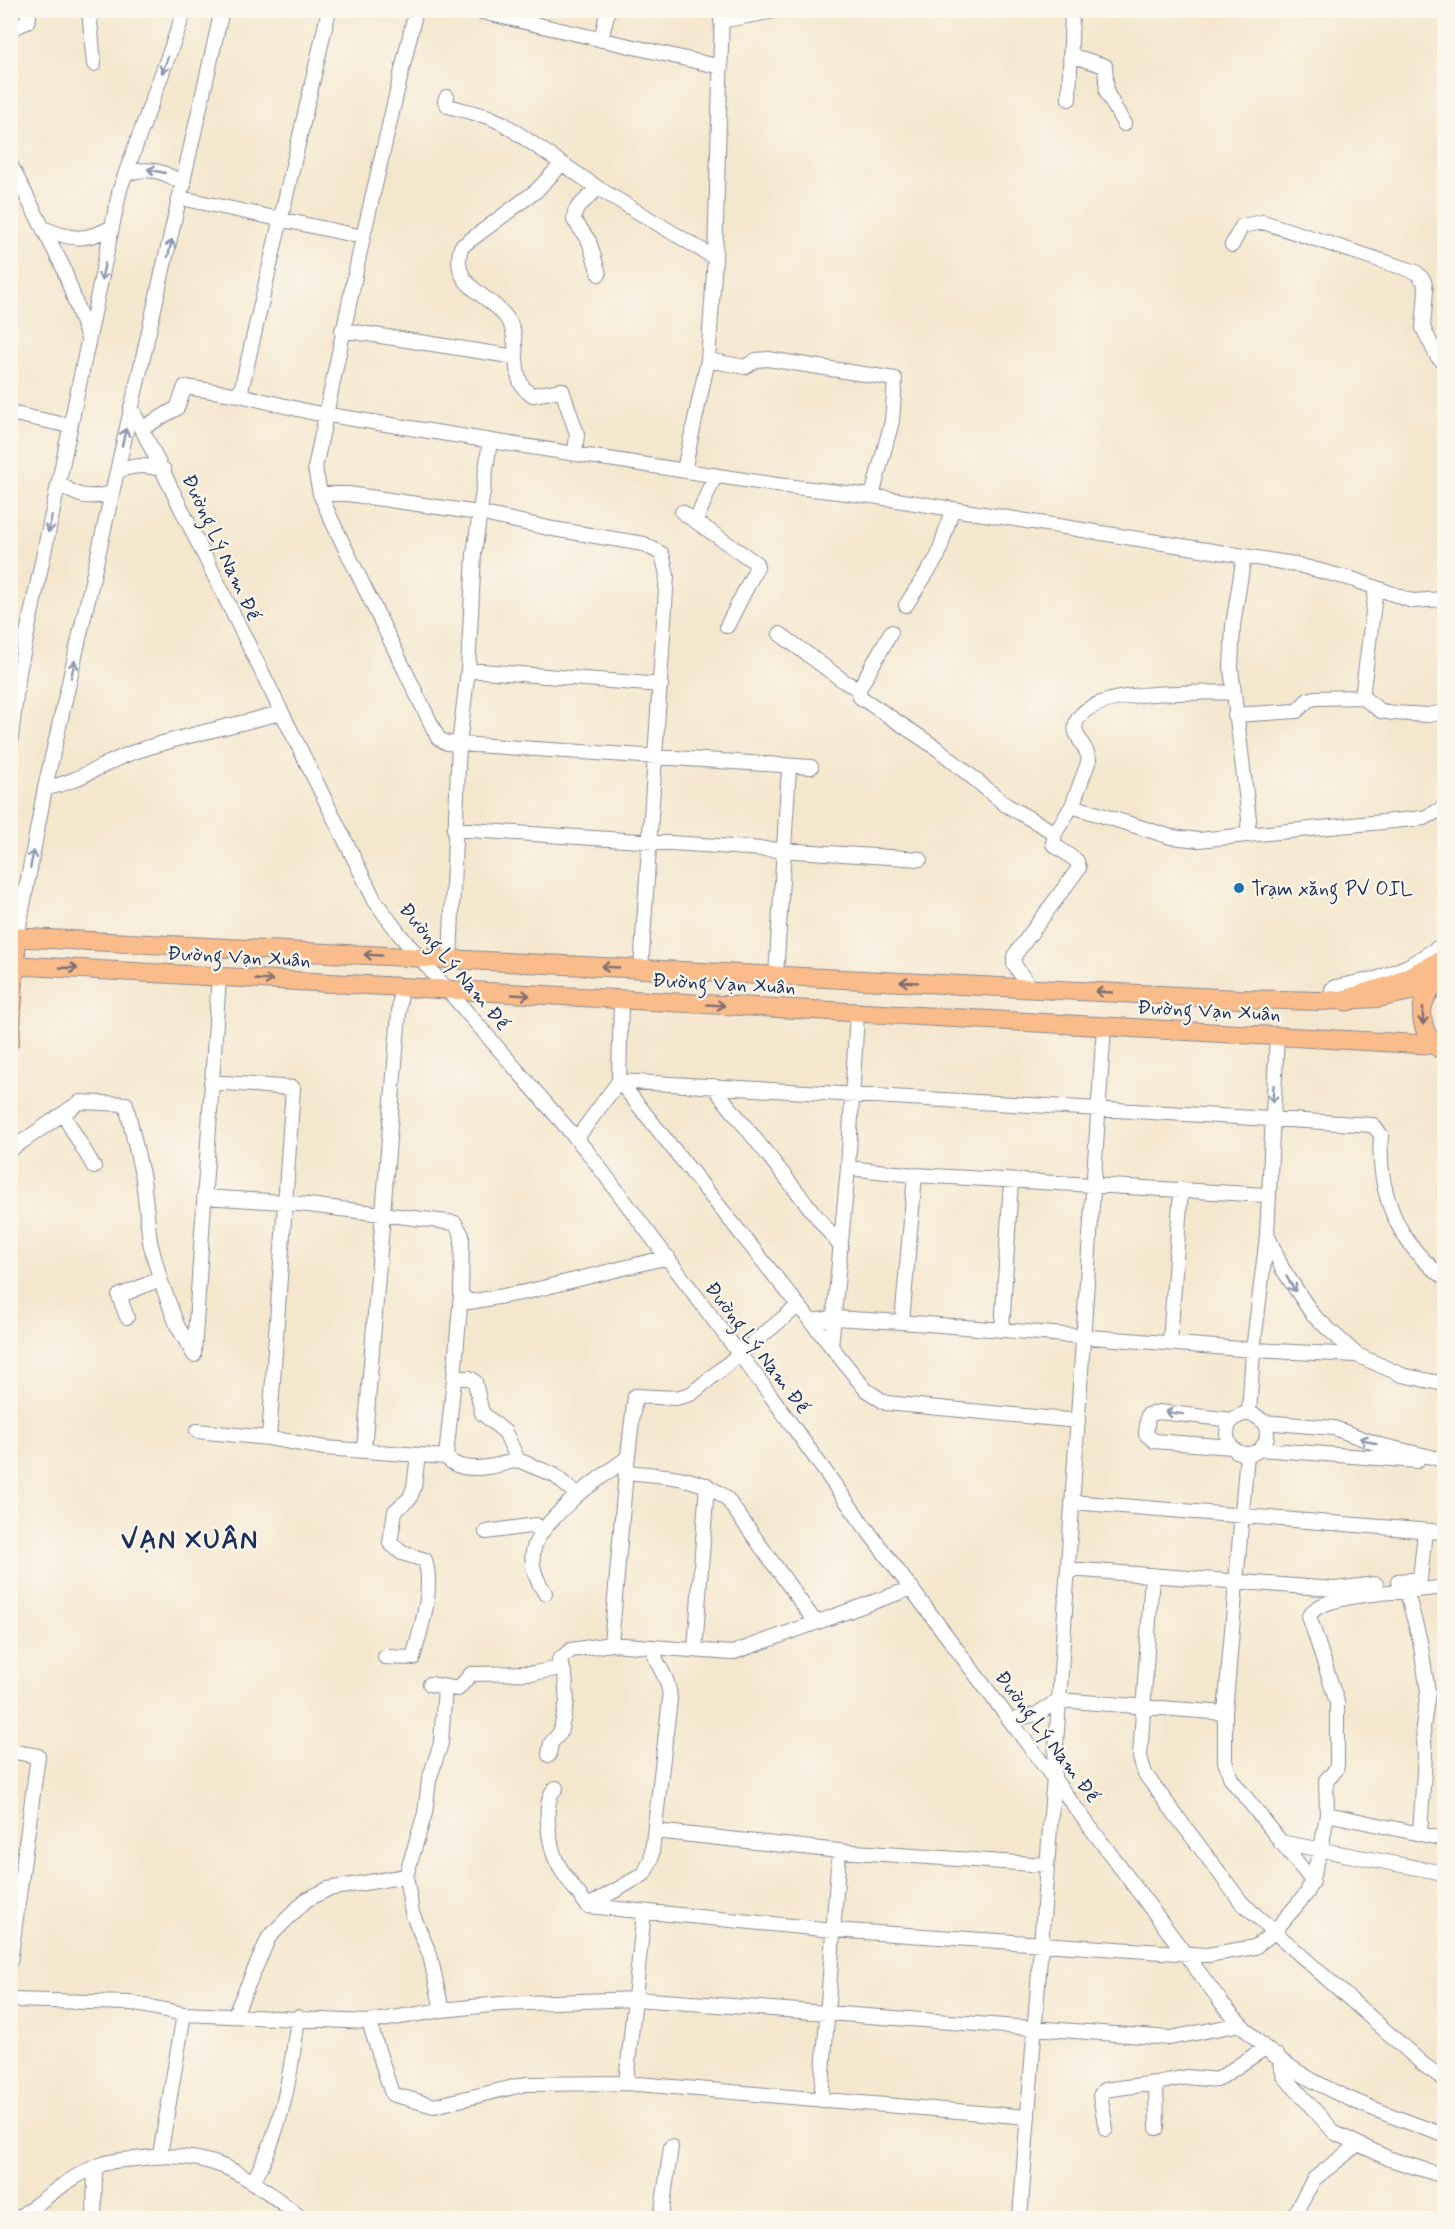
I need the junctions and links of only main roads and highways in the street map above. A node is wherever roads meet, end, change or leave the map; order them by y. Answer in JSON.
{"nodes":[{"id":1,"x":14,"y":937,"type":"edge"},
{"id":2,"x":1444,"y":960,"type":"edge"},
{"id":3,"x":13,"y":965,"type":"edge"},
{"id":4,"x":1441,"y":980,"type":"edge"},
{"id":5,"x":1339,"y":1000,"type":"junction"},
{"id":6,"x":10,"y":1041,"type":"edge"},
{"id":7,"x":1440,"y":1048,"type":"edge"}],
"edges":[{"from":1,"to":3,"type":"main road"},
{"from":5,"to":1,"type":"main road","name":"Đường Vạn Xuân","one_way":true},
{"from":2,"to":5,"type":"highway"},
{"from":3,"to":6,"type":"main road"},
{"from":3,"to":7,"type":"main road","name":"Đường Vạn Xuân","one_way":true},
{"from":4,"to":5,"type":"main road","name":"Đường Vạn Xuân"},
{"from":4,"to":7,"type":"main road","one_way":true}]}
